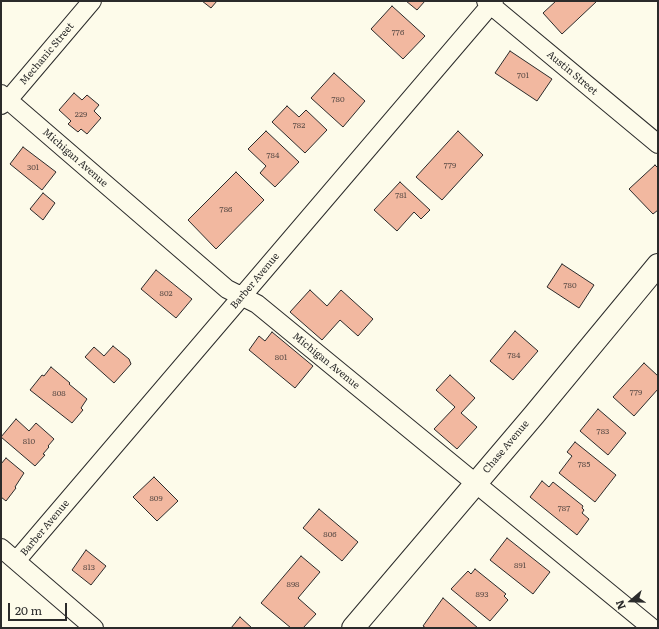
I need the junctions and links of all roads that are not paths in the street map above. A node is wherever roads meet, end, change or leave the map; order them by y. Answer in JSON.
{"nodes":[{"id":1,"x":92,"y":1,"type":"edge"},
{"id":2,"x":490,"y":2,"type":"edge"},
{"id":3,"x":3,"y":100,"type":"edge"},
{"id":4,"x":658,"y":144,"type":"edge"},
{"id":5,"x":658,"y":266,"type":"edge"},
{"id":6,"x":241,"y":296,"type":"junction"},
{"id":7,"x":475,"y":484,"type":"junction"},
{"id":8,"x":1,"y":548,"type":"edge"},
{"id":9,"x":16,"y":561,"type":"junction"},
{"id":10,"x":94,"y":628,"type":"edge"},
{"id":11,"x":353,"y":628,"type":"edge"},
{"id":12,"x":652,"y":628,"type":"edge"}],
"edges":[{"from":1,"to":3,"type":"street","name":"Mechanic Street"},
{"from":2,"to":4,"type":"street","name":"Austin Street"},
{"from":2,"to":6,"type":"street","name":"Barber Avenue"},
{"from":3,"to":6,"type":"street","name":"Michigan Avenue"},
{"from":5,"to":7,"type":"street","name":"Chase Avenue"},
{"from":6,"to":7,"type":"street","name":"Michigan Avenue"},
{"from":6,"to":9,"type":"street","name":"Barber Avenue"},
{"from":7,"to":11,"type":"street","name":"Chase Avenue"},
{"from":7,"to":12,"type":"street","name":"Michigan Avenue"},
{"from":8,"to":9,"type":"street"},
{"from":9,"to":10,"type":"street"}]}
